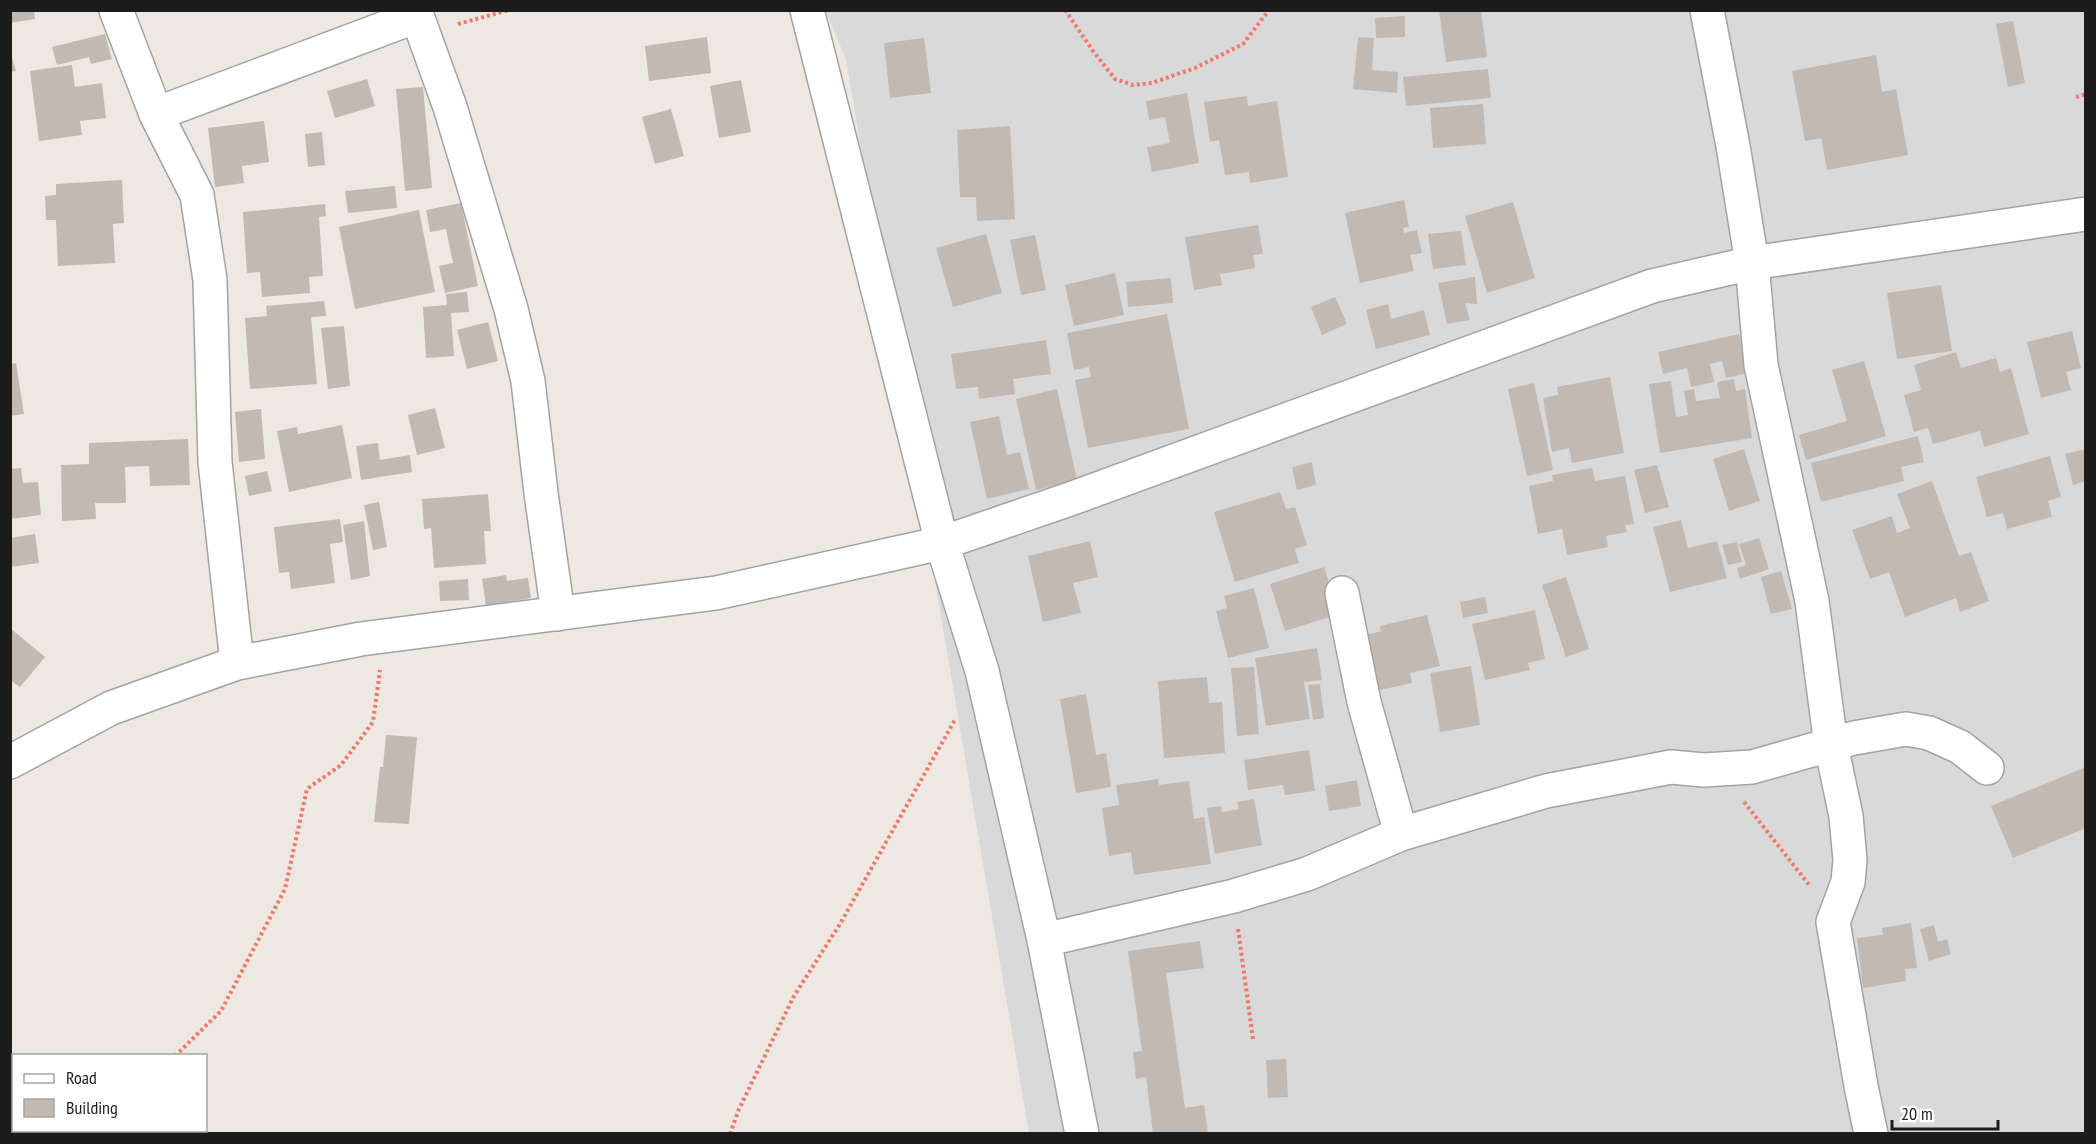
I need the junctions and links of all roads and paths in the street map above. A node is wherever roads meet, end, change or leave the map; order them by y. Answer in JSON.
{"nodes":[{"id":1,"x":116,"y":10,"type":"edge"},
{"id":2,"x":509,"y":10,"type":"edge"},
{"id":3,"x":807,"y":10,"type":"edge"},
{"id":4,"x":1065,"y":10,"type":"edge"},
{"id":5,"x":1269,"y":10,"type":"edge"},
{"id":6,"x":1707,"y":10,"type":"edge"},
{"id":7,"x":418,"y":20,"type":"edge"},
{"id":8,"x":2085,"y":94,"type":"edge"},
{"id":9,"x":2076,"y":97,"type":"dead end"},
{"id":10,"x":156,"y":114,"type":"junction"},
{"id":11,"x":2085,"y":214,"type":"edge"},
{"id":12,"x":1752,"y":263,"type":"junction"},
{"id":13,"x":942,"y":543,"type":"junction"},
{"id":14,"x":1342,"y":593,"type":"dead end"},
{"id":15,"x":558,"y":614,"type":"junction"},
{"id":16,"x":384,"y":637,"type":"junction"},
{"id":17,"x":237,"y":663,"type":"junction"},
{"id":18,"x":982,"y":671,"type":"junction"},
{"id":19,"x":1831,"y":745,"type":"junction"},
{"id":20,"x":10,"y":762,"type":"edge"},
{"id":21,"x":1987,"y":768,"type":"dead end"},
{"id":22,"x":1704,"y":770,"type":"junction"},
{"id":23,"x":1401,"y":834,"type":"junction"},
{"id":24,"x":1234,"y":896,"type":"junction"},
{"id":25,"x":1833,"y":922,"type":"junction"},
{"id":26,"x":1044,"y":940,"type":"junction"},
{"id":27,"x":1253,"y":1039,"type":"dead end"},
{"id":28,"x":177,"y":1054,"type":"edge"},
{"id":29,"x":730,"y":1134,"type":"edge"},
{"id":30,"x":1082,"y":1134,"type":"edge"},
{"id":31,"x":1871,"y":1134,"type":"edge"}],
"edges":[{"from":1,"to":10,"type":"street"},
{"from":2,"to":7,"type":"path"},
{"from":3,"to":13,"type":"street"},
{"from":4,"to":5,"type":"path"},
{"from":6,"to":12,"type":"street"},
{"from":7,"to":10,"type":"street"},
{"from":7,"to":15,"type":"street"},
{"from":8,"to":9,"type":"path"},
{"from":10,"to":17,"type":"street"},
{"from":11,"to":12,"type":"street"},
{"from":12,"to":13,"type":"street"},
{"from":12,"to":19,"type":"street"},
{"from":13,"to":15,"type":"street"},
{"from":13,"to":18,"type":"street"},
{"from":14,"to":23,"type":"street"},
{"from":15,"to":16,"type":"street"},
{"from":16,"to":17,"type":"street"},
{"from":16,"to":28,"type":"path"},
{"from":17,"to":20,"type":"street"},
{"from":18,"to":26,"type":"street"},
{"from":18,"to":29,"type":"path"},
{"from":19,"to":21,"type":"street"},
{"from":19,"to":22,"type":"street"},
{"from":19,"to":25,"type":"street"},
{"from":22,"to":23,"type":"street"},
{"from":22,"to":25,"type":"path"},
{"from":23,"to":24,"type":"street"},
{"from":24,"to":26,"type":"street"},
{"from":24,"to":27,"type":"path"},
{"from":25,"to":31,"type":"street"},
{"from":26,"to":30,"type":"street"}]}
